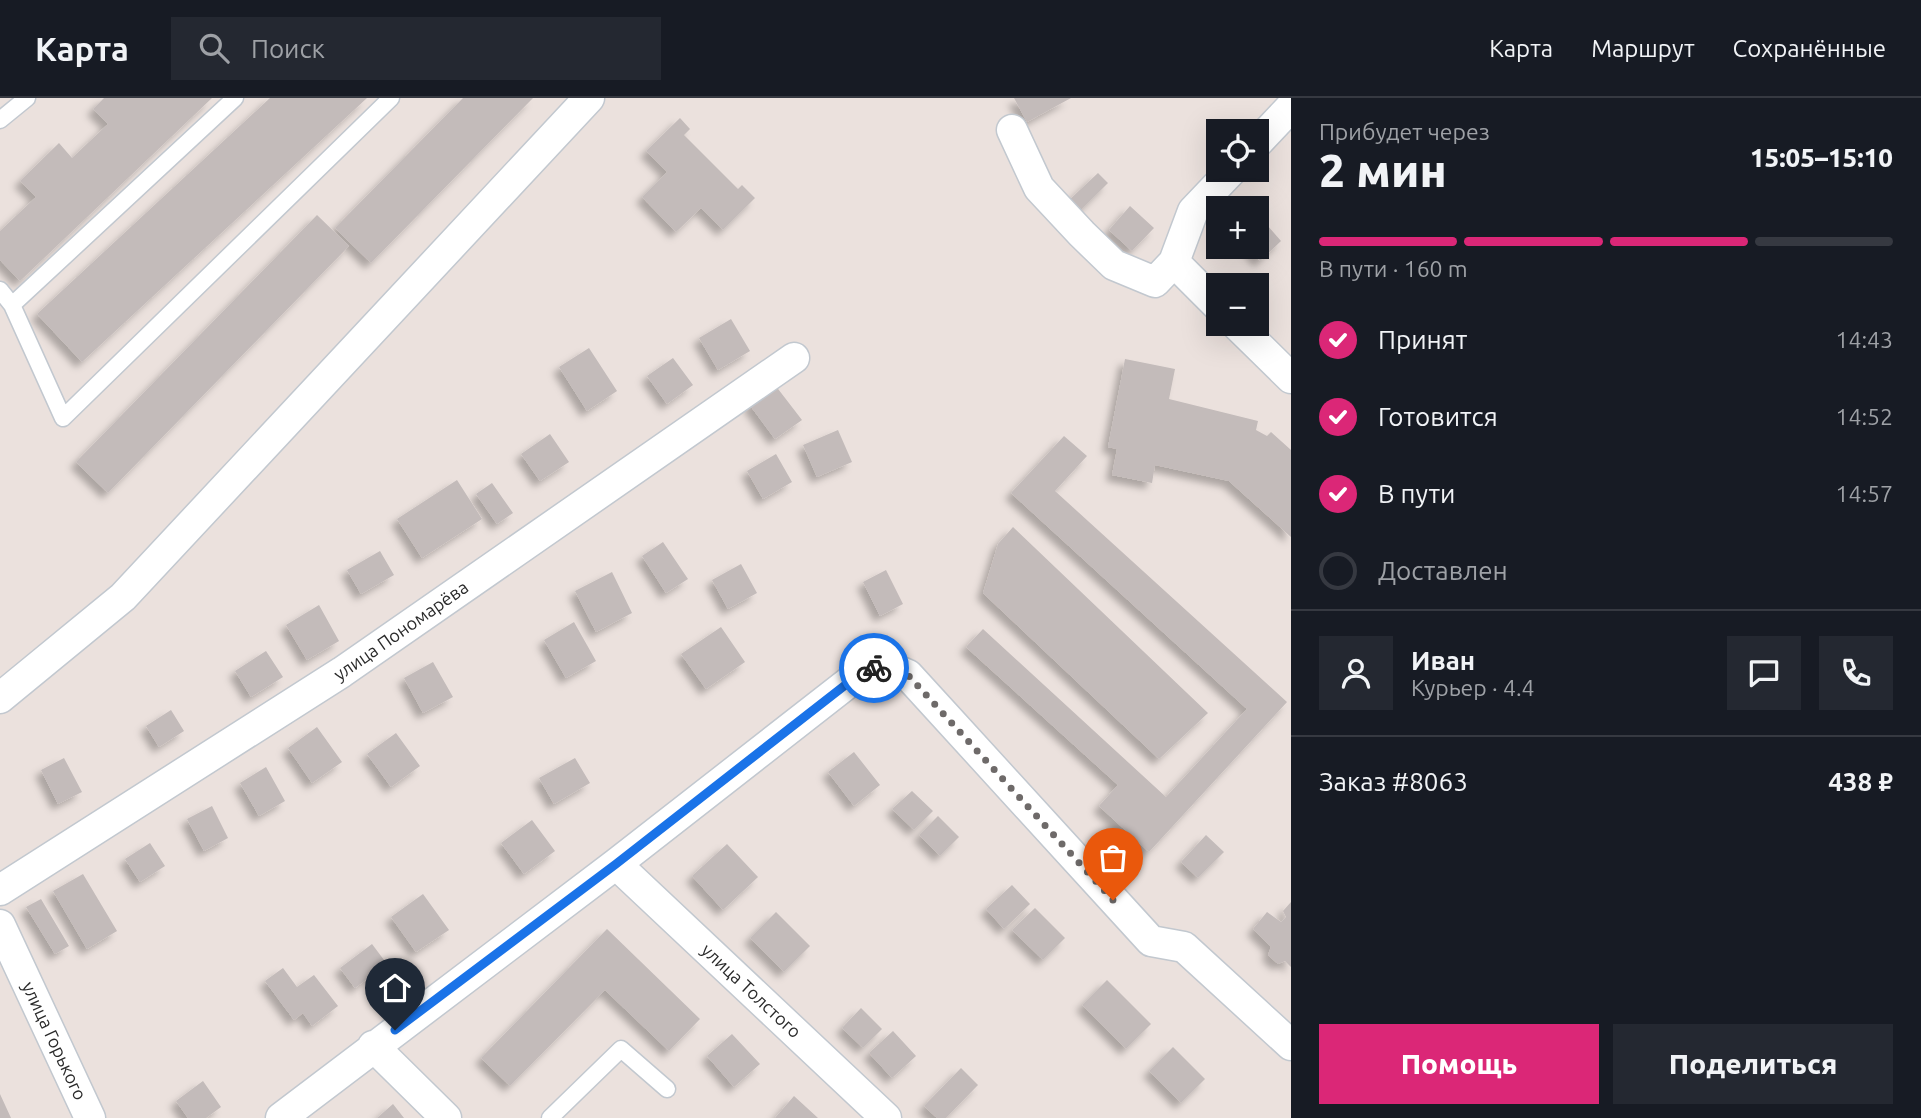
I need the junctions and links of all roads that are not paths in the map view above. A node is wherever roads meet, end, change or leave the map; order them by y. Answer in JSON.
{"nodes":[{"id":1,"x":27,"y":98,"type":"edge"},
{"id":2,"x":235,"y":98,"type":"edge"},
{"id":3,"x":391,"y":98,"type":"edge"},
{"id":4,"x":589,"y":98,"type":"edge"},
{"id":5,"x":1291,"y":107,"type":"edge"},
{"id":6,"x":0,"y":120,"type":"edge"},
{"id":7,"x":1012,"y":130,"type":"dead end"},
{"id":8,"x":1269,"y":130,"type":"edge"},
{"id":9,"x":1221,"y":182,"type":"edge"},
{"id":10,"x":1174,"y":262,"type":"junction"},
{"id":11,"x":0,"y":290,"type":"edge"},
{"id":12,"x":1206,"y":294,"type":"edge"},
{"id":13,"x":12,"y":305,"type":"junction"},
{"id":14,"x":1248,"y":336,"type":"edge"},
{"id":15,"x":794,"y":358,"type":"dead end"},
{"id":16,"x":1291,"y":378,"type":"edge"},
{"id":17,"x":0,"y":698,"type":"edge"},
{"id":18,"x":616,"y":864,"type":"junction"},
{"id":19,"x":0,"y":890,"type":"edge"},
{"id":20,"x":0,"y":925,"type":"edge"},
{"id":21,"x":1291,"y":1045,"type":"edge"},
{"id":22,"x":373,"y":1046,"type":"junction"},
{"id":23,"x":667,"y":1089,"type":"dead end"},
{"id":24,"x":90,"y":1118,"type":"edge"},
{"id":25,"x":282,"y":1118,"type":"edge"},
{"id":26,"x":446,"y":1118,"type":"edge"},
{"id":27,"x":550,"y":1118,"type":"edge"},
{"id":28,"x":886,"y":1118,"type":"edge"}],
"edges":[{"from":1,"to":6,"type":"lane"},
{"from":2,"to":13,"type":"lane"},
{"from":3,"to":13,"type":"lane"},
{"from":4,"to":17,"type":"street"},
{"from":5,"to":8,"type":"street"},
{"from":7,"to":10,"type":"street"},
{"from":9,"to":10,"type":"street"},
{"from":10,"to":12,"type":"street"},
{"from":11,"to":13,"type":"lane"},
{"from":14,"to":16,"type":"street"},
{"from":15,"to":19,"type":"street","name":"улица Пономарёва"},
{"from":18,"to":21,"type":"street"},
{"from":18,"to":22,"type":"street"},
{"from":18,"to":28,"type":"street","name":"улица Толстого"},
{"from":20,"to":24,"type":"street","name":"улица Горького"},
{"from":22,"to":25,"type":"street"},
{"from":22,"to":26,"type":"street"},
{"from":23,"to":27,"type":"lane"}]}
